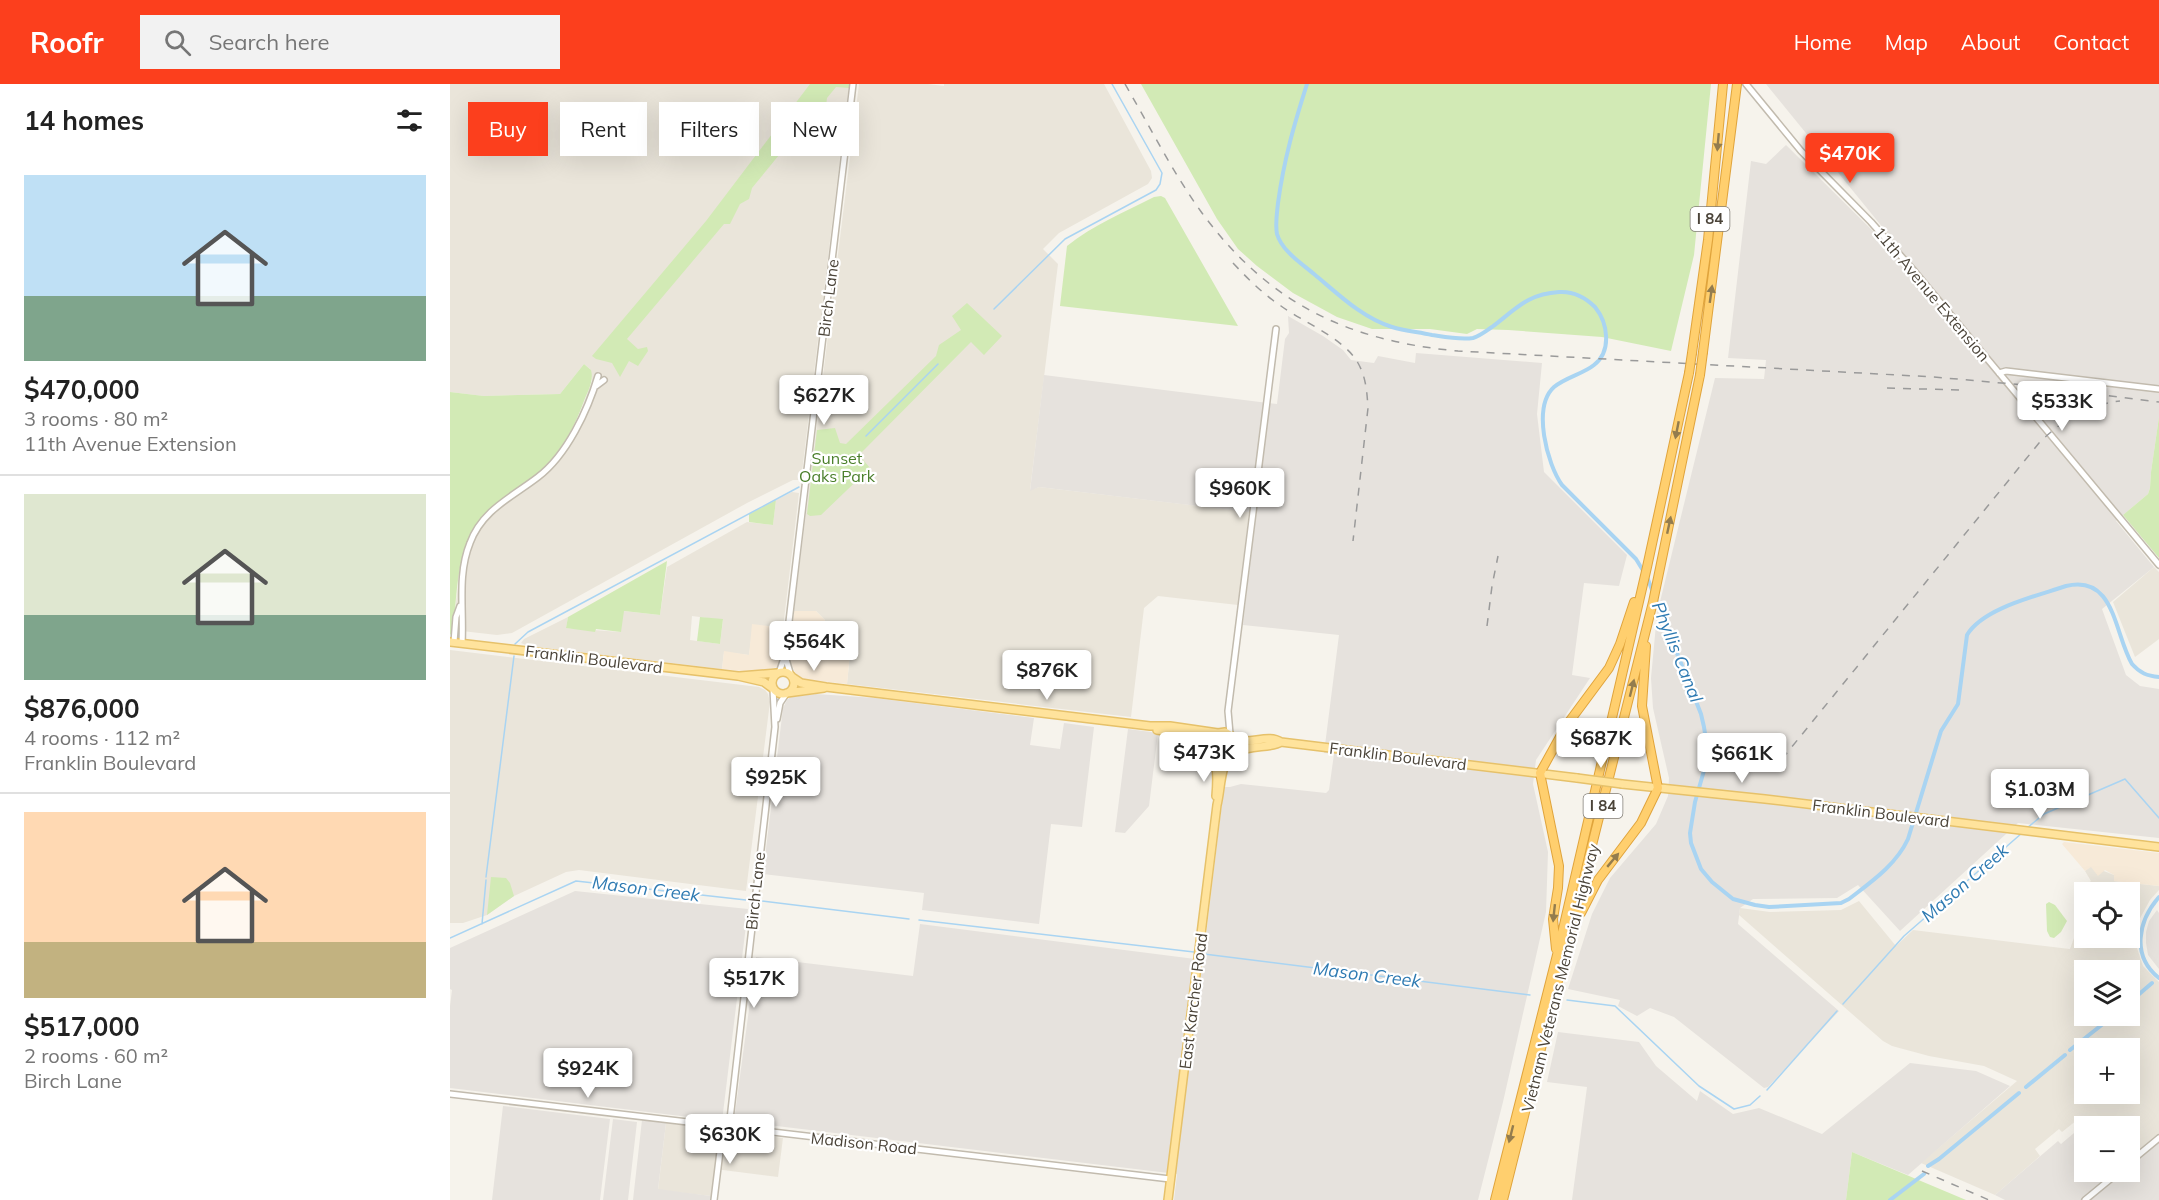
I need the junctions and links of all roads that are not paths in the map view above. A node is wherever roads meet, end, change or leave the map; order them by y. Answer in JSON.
{"nodes":[{"id":1,"x":853,"y":84,"type":"edge"},
{"id":2,"x":1723,"y":84,"type":"edge"},
{"id":3,"x":1737,"y":84,"type":"edge"},
{"id":4,"x":1746,"y":84,"type":"edge"},
{"id":5,"x":1276,"y":329,"type":"dead end"},
{"id":6,"x":1999,"y":373,"type":"junction"},
{"id":7,"x":598,"y":376,"type":"dead end"},
{"id":8,"x":604,"y":380,"type":"dead end"},
{"id":9,"x":596,"y":386,"type":"junction"},
{"id":10,"x":2159,"y":389,"type":"edge"},
{"id":11,"x":2159,"y":565,"type":"edge"},
{"id":12,"x":1641,"y":581,"type":"junction"},
{"id":13,"x":1653,"y":602,"type":"junction"},
{"id":14,"x":461,"y":604,"type":"junction"},
{"id":15,"x":452,"y":642,"type":"edge"},
{"id":16,"x":462,"y":643,"type":"junction"},
{"id":17,"x":784,"y":655,"type":"junction"},
{"id":18,"x":779,"y":673,"type":"junction"},
{"id":19,"x":738,"y":676,"type":"junction"},
{"id":20,"x":791,"y":676,"type":"junction"},
{"id":21,"x":826,"y":687,"type":"junction"},
{"id":22,"x":773,"y":688,"type":"junction"},
{"id":23,"x":786,"y":694,"type":"junction"},
{"id":24,"x":1228,"y":711,"type":"junction"},
{"id":25,"x":1150,"y":726,"type":"junction"},
{"id":26,"x":774,"y":727,"type":"junction"},
{"id":27,"x":1219,"y":732,"type":"junction"},
{"id":28,"x":1232,"y":736,"type":"junction"},
{"id":29,"x":1281,"y":742,"type":"junction"},
{"id":30,"x":1211,"y":752,"type":"junction"},
{"id":31,"x":1234,"y":753,"type":"junction"},
{"id":32,"x":1228,"y":760,"type":"junction"},
{"id":33,"x":1540,"y":773,"type":"junction"},
{"id":34,"x":1658,"y":788,"type":"junction"},
{"id":35,"x":1217,"y":802,"type":"junction"},
{"id":36,"x":2159,"y":847,"type":"edge"},
{"id":37,"x":1557,"y":955,"type":"junction"},
{"id":38,"x":1552,"y":1010,"type":"junction"},
{"id":39,"x":450,"y":1094,"type":"edge"},
{"id":40,"x":726,"y":1127,"type":"junction"},
{"id":41,"x":2159,"y":1137,"type":"edge"},
{"id":42,"x":2140,"y":1153,"type":"edge"},
{"id":43,"x":1170,"y":1179,"type":"junction"},
{"id":44,"x":2106,"y":1182,"type":"edge"},
{"id":45,"x":714,"y":1200,"type":"edge"},
{"id":46,"x":1168,"y":1200,"type":"edge"},
{"id":47,"x":1495,"y":1200,"type":"edge"},
{"id":48,"x":1503,"y":1200,"type":"edge"},
{"id":49,"x":2085,"y":1200,"type":"edge"}],
"edges":[{"from":1,"to":17,"type":"street","name":"Birch Lane"},
{"from":2,"to":12,"type":"highway","number":"I 84","one_way":true,"bridge":true},
{"from":13,"to":3,"type":"highway","name":"Vietnam Veterans Memorial Highway","number":"I 84","one_way":true,"bridge":true},
{"from":4,"to":6,"type":"street","name":"11th Avenue Extension"},
{"from":5,"to":24,"type":"street"},
{"from":6,"to":10,"type":"street"},
{"from":6,"to":11,"type":"street","name":"11th Avenue Extension"},
{"from":7,"to":9,"type":"street"},
{"from":8,"to":9,"type":"street"},
{"from":9,"to":14,"type":"street"},
{"from":12,"to":33,"type":"highway"},
{"from":12,"to":37,"type":"highway","name":"Vietnam Veterans Memorial Highway","number":"I 84"},
{"from":13,"to":34,"type":"highway"},
{"from":38,"to":13,"type":"highway","name":"Vietnam Veterans Memorial Highway","number":"I 84","one_way":true},
{"from":14,"to":15,"type":"street"},
{"from":14,"to":16,"type":"street"},
{"from":15,"to":16,"type":"main road","name":"Franklin Boulevard"},
{"from":16,"to":19,"type":"main road","name":"Franklin Boulevard"},
{"from":17,"to":18,"type":"street","name":"Birch Lane"},
{"from":17,"to":20,"type":"street","name":"Birch Lane"},
{"from":18,"to":19,"type":"main road","name":"Franklin Boulevard"},
{"from":18,"to":20,"type":"main road"},
{"from":18,"to":22,"type":"main road"},
{"from":19,"to":22,"type":"main road","name":"Franklin Boulevard"},
{"from":20,"to":21,"type":"main road"},
{"from":20,"to":23,"type":"main road"},
{"from":21,"to":23,"type":"main road"},
{"from":21,"to":25,"type":"main road"},
{"from":22,"to":23,"type":"main road"},
{"from":22,"to":26,"type":"street","name":"Birch Lane"},
{"from":23,"to":26,"type":"street","name":"Birch Lane"},
{"from":24,"to":27,"type":"street"},
{"from":24,"to":28,"type":"street"},
{"from":25,"to":27,"type":"main road"},
{"from":25,"to":30,"type":"main road"},
{"from":26,"to":40,"type":"street","name":"Birch Lane"},
{"from":27,"to":28,"type":"main road"},
{"from":27,"to":30,"type":"main road"},
{"from":28,"to":29,"type":"main road","name":"Franklin Boulevard"},
{"from":28,"to":31,"type":"main road"},
{"from":29,"to":31,"type":"main road","name":"Franklin Boulevard"},
{"from":29,"to":33,"type":"main road","name":"Franklin Boulevard"},
{"from":30,"to":32,"type":"main road"},
{"from":30,"to":35,"type":"main road"},
{"from":31,"to":32,"type":"main road"},
{"from":32,"to":35,"type":"main road"},
{"from":33,"to":34,"type":"main road","name":"Franklin Boulevard","bridge":true},
{"from":33,"to":37,"type":"highway","one_way":true},
{"from":34,"to":36,"type":"main road","name":"Franklin Boulevard"},
{"from":38,"to":34,"type":"highway","one_way":true},
{"from":35,"to":43,"type":"main road","name":"East Karcher Road"},
{"from":37,"to":47,"type":"highway","name":"Vietnam Veterans Memorial Highway","number":"I 84","one_way":true},
{"from":38,"to":48,"type":"highway","name":"Vietnam Veterans Memorial Highway","number":"I 84"},
{"from":39,"to":40,"type":"street","name":"Madison Road"},
{"from":40,"to":43,"type":"street","name":"Madison Road"},
{"from":40,"to":45,"type":"street","name":"Birch Lane"},
{"from":41,"to":42,"type":"street"},
{"from":43,"to":46,"type":"main road","name":"East Karcher Road"},
{"from":44,"to":49,"type":"street"}]}
